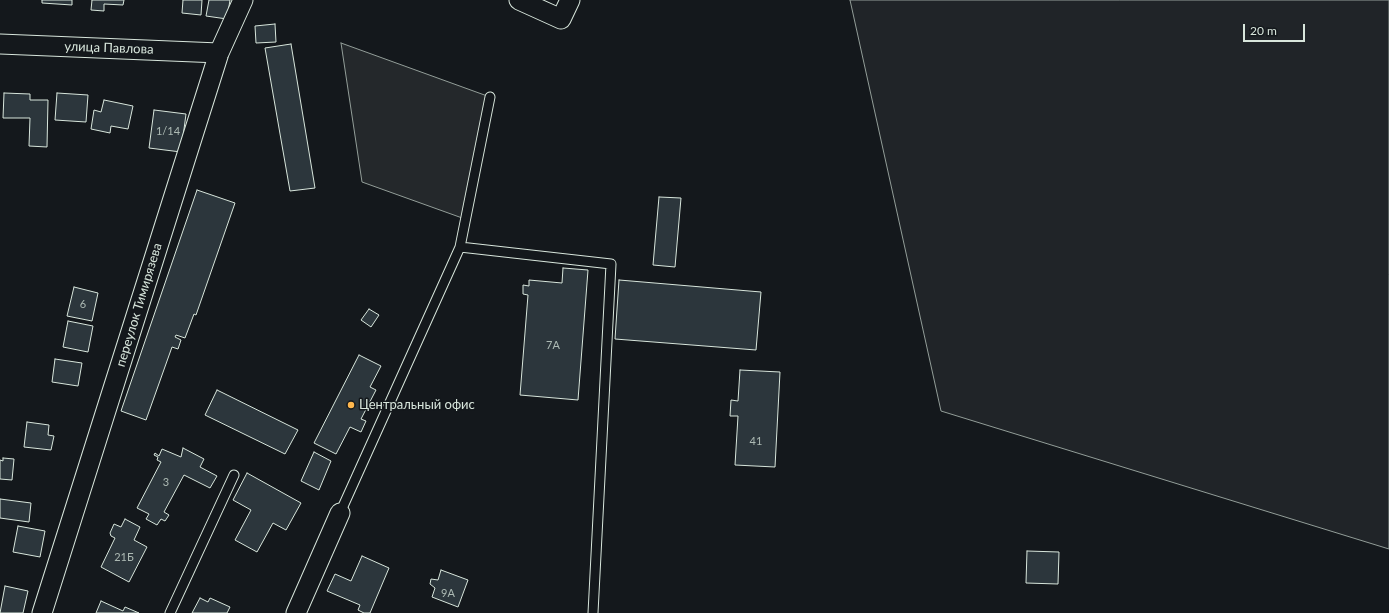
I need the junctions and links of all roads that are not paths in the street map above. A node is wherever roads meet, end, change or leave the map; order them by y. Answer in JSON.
{"nodes":[{"id":1,"x":243,"y":0,"type":"edge"},
{"id":2,"x":519,"y":0,"type":"edge"},
{"id":3,"x":570,"y":0,"type":"edge"},
{"id":4,"x":0,"y":44,"type":"edge"},
{"id":5,"x":219,"y":53,"type":"junction"},
{"id":6,"x":490,"y":97,"type":"dead end"},
{"id":7,"x":460,"y":248,"type":"junction"},
{"id":8,"x":234,"y":475,"type":"dead end"},
{"id":9,"x":340,"y":513,"type":"joint"},
{"id":10,"x":42,"y":613,"type":"edge"},
{"id":11,"x":170,"y":613,"type":"edge"},
{"id":12,"x":296,"y":613,"type":"edge"},
{"id":13,"x":593,"y":613,"type":"edge"}],
"edges":[{"from":1,"to":5,"type":"street","name":"переулок Тимирязева"},
{"from":2,"to":3,"type":"street"},
{"from":4,"to":5,"type":"street","name":"улица Павлова"},
{"from":5,"to":10,"type":"street","name":"переулок Тимирязева"},
{"from":6,"to":7,"type":"lane"},
{"from":7,"to":9,"type":"lane"},
{"from":7,"to":13,"type":"lane"},
{"from":8,"to":11,"type":"lane"},
{"from":9,"to":12,"type":"street"}]}
